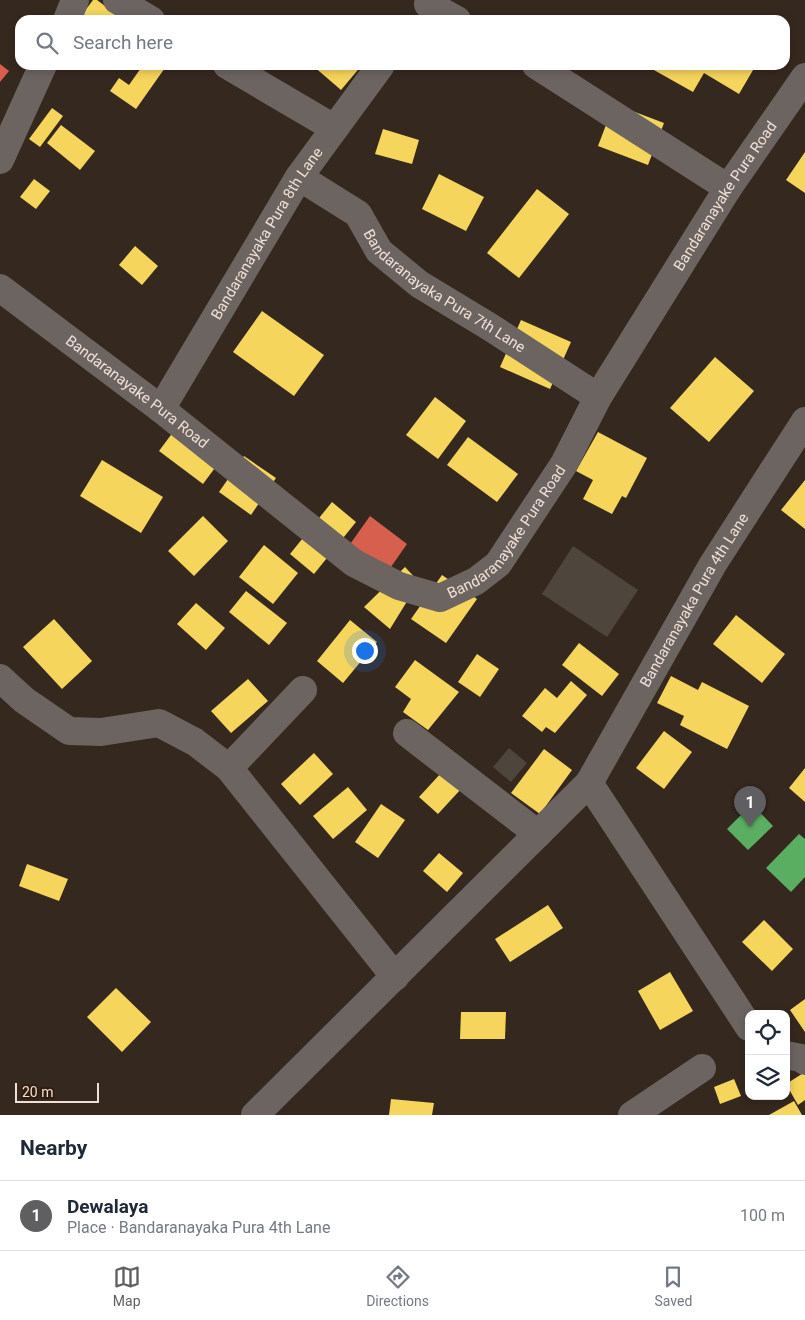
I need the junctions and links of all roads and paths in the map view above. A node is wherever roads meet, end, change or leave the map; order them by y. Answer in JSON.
{"nodes":[{"id":1,"x":75,"y":0,"type":"edge"},
{"id":2,"x":118,"y":0,"type":"edge"},
{"id":3,"x":424,"y":8,"type":"edge"},
{"id":4,"x":69,"y":15,"type":"edge"},
{"id":5,"x":143,"y":15,"type":"edge"},
{"id":6,"x":443,"y":15,"type":"edge"},
{"id":7,"x":41,"y":70,"type":"edge"},
{"id":8,"x":235,"y":70,"type":"edge"},
{"id":9,"x":377,"y":70,"type":"edge"},
{"id":10,"x":544,"y":70,"type":"edge"},
{"id":11,"x":805,"y":77,"type":"edge"},
{"id":12,"x":334,"y":128,"type":"junction"},
{"id":13,"x":0,"y":160,"type":"edge"},
{"id":14,"x":299,"y":177,"type":"junction"},
{"id":15,"x":728,"y":188,"type":"junction"},
{"id":16,"x":0,"y":288,"type":"edge"},
{"id":17,"x":598,"y":397,"type":"junction"},
{"id":18,"x":161,"y":409,"type":"junction"},
{"id":19,"x":805,"y":421,"type":"edge"},
{"id":20,"x":0,"y":678,"type":"edge"},
{"id":21,"x":303,"y":690,"type":"dead end"},
{"id":22,"x":407,"y":733,"type":"dead end"},
{"id":23,"x":229,"y":768,"type":"junction"},
{"id":24,"x":589,"y":783,"type":"junction"},
{"id":25,"x":538,"y":834,"type":"junction"},
{"id":26,"x":394,"y":977,"type":"junction"},
{"id":27,"x":745,"y":1021,"type":"edge"},
{"id":28,"x":790,"y":1056,"type":"edge"},
{"id":29,"x":805,"y":1061,"type":"edge"},
{"id":30,"x":702,"y":1068,"type":"dead end"},
{"id":31,"x":255,"y":1115,"type":"edge"},
{"id":32,"x":632,"y":1115,"type":"edge"}],
"edges":[{"from":1,"to":4,"type":"street"},
{"from":2,"to":5,"type":"street"},
{"from":3,"to":6,"type":"street"},
{"from":7,"to":13,"type":"street"},
{"from":8,"to":12,"type":"street"},
{"from":9,"to":12,"type":"street","name":"Bandaranayaka Pura 8th Lane"},
{"from":10,"to":15,"type":"street"},
{"from":11,"to":15,"type":"street","name":"Bandaranayake Pura Road"},
{"from":12,"to":14,"type":"street","name":"Bandaranayaka Pura 8th Lane"},
{"from":14,"to":17,"type":"street","name":"Bandaranayaka Pura 7th Lane"},
{"from":14,"to":18,"type":"street","name":"Bandaranayaka Pura 8th Lane"},
{"from":15,"to":17,"type":"street","name":"Bandaranayake Pura Road"},
{"from":16,"to":18,"type":"street","name":"Bandaranayake Pura Road"},
{"from":17,"to":18,"type":"street","name":"Bandaranayake Pura Road"},
{"from":19,"to":24,"type":"street","name":"Bandaranayaka Pura 4th Lane"},
{"from":20,"to":23,"type":"street"},
{"from":21,"to":23,"type":"street"},
{"from":22,"to":25,"type":"street"},
{"from":23,"to":26,"type":"street"},
{"from":24,"to":25,"type":"street","name":"Bandaranayaka Pura 4th Lane"},
{"from":24,"to":27,"type":"street"},
{"from":25,"to":26,"type":"street","name":"Bandaranayaka Pura 4th Lane"},
{"from":26,"to":31,"type":"street","name":"Bandaranayaka Pura 4th Lane"},
{"from":28,"to":29,"type":"street"},
{"from":30,"to":32,"type":"street"}]}
